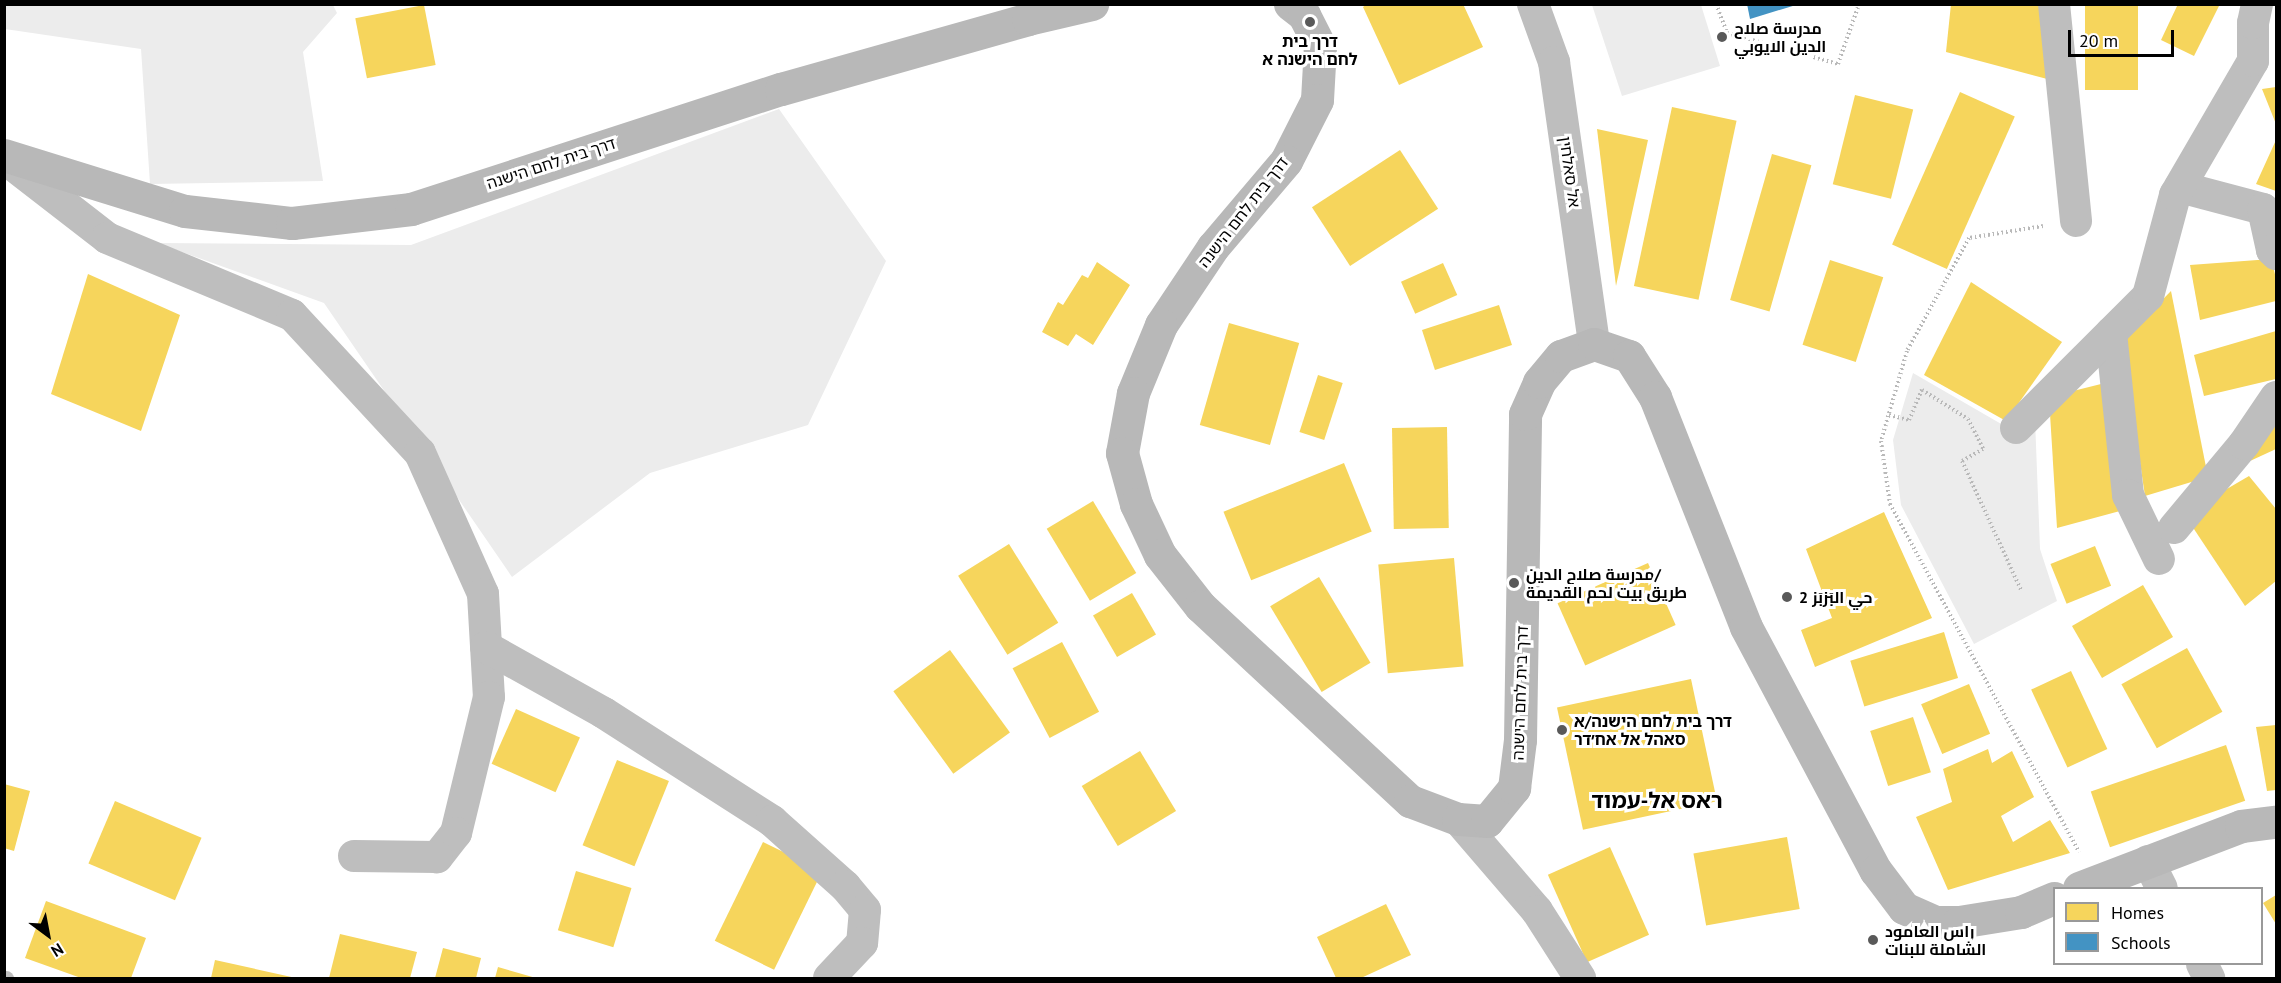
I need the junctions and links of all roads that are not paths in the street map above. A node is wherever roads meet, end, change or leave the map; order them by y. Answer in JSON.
{"nodes":[{"id":1,"x":1092,"y":4,"type":"edge"},
{"id":2,"x":1290,"y":4,"type":"edge"},
{"id":3,"x":1533,"y":4,"type":"edge"},
{"id":4,"x":2054,"y":4,"type":"edge"},
{"id":5,"x":2258,"y":4,"type":"edge"},
{"id":6,"x":4,"y":157,"type":"edge"},
{"id":7,"x":2180,"y":187,"type":"junction"},
{"id":8,"x":2076,"y":221,"type":"road end"},
{"id":9,"x":2277,"y":254,"type":"edge"},
{"id":10,"x":2111,"y":333,"type":"junction"},
{"id":11,"x":1594,"y":344,"type":"junction"},
{"id":12,"x":2277,"y":397,"type":"edge"},
{"id":13,"x":2016,"y":428,"type":"dead end"},
{"id":14,"x":2174,"y":528,"type":"dead end"},
{"id":15,"x":2159,"y":559,"type":"dead end"},
{"id":16,"x":486,"y":647,"type":"junction"},
{"id":17,"x":1458,"y":819,"type":"junction"},
{"id":18,"x":2277,"y":822,"type":"edge"},
{"id":19,"x":354,"y":856,"type":"dead end"},
{"id":20,"x":2155,"y":874,"type":"edge"},
{"id":21,"x":2087,"y":885,"type":"edge"},
{"id":22,"x":2053,"y":899,"type":"edge"},
{"id":23,"x":830,"y":978,"type":"edge"},
{"id":24,"x":1581,"y":978,"type":"edge"}],
"edges":[{"from":1,"to":6,"type":"street","name":"דרך בית לחם הישנה"},
{"from":2,"to":17,"type":"street","name":"דרך בית לחם הישנה"},
{"from":3,"to":11,"type":"street","name":"אל סאלחין"},
{"from":4,"to":8,"type":"street"},
{"from":5,"to":7,"type":"street"},
{"from":6,"to":16,"type":"street"},
{"from":7,"to":9,"type":"street"},
{"from":7,"to":10,"type":"street"},
{"from":10,"to":13,"type":"street"},
{"from":10,"to":15,"type":"street"},
{"from":11,"to":17,"type":"street","name":"דרך בית לחם הישנה"},
{"from":11,"to":22,"type":"street"},
{"from":12,"to":14,"type":"street"},
{"from":16,"to":19,"type":"street"},
{"from":16,"to":23,"type":"street"},
{"from":17,"to":24,"type":"street"},
{"from":18,"to":20,"type":"street"},
{"from":20,"to":21,"type":"street"}]}
